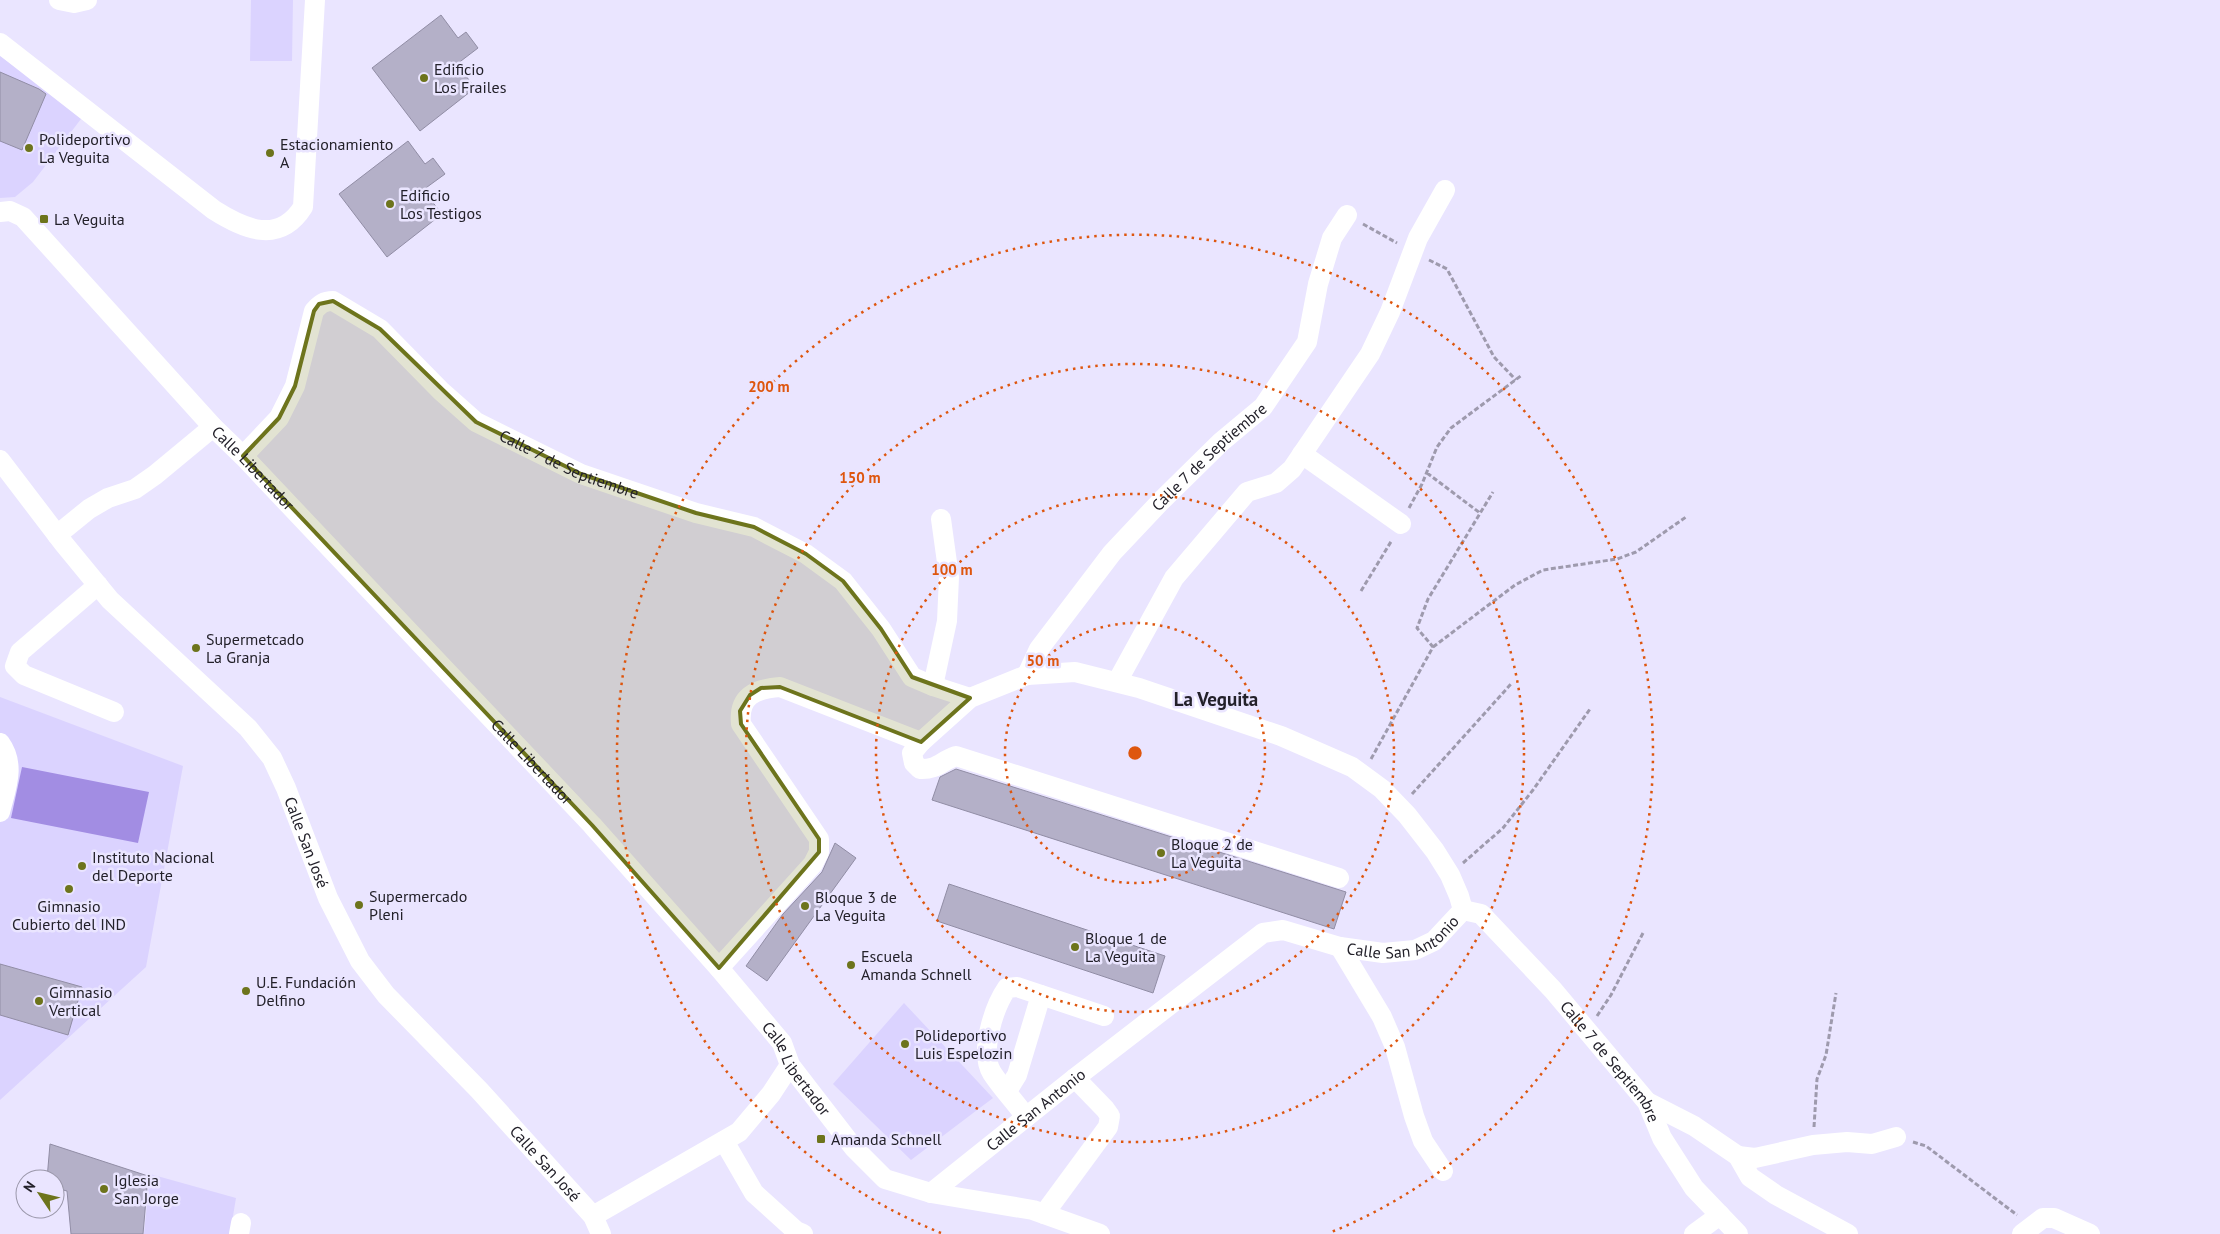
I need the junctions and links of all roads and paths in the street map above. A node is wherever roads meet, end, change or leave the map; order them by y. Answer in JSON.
{"nodes":[{"id":1,"x":59,"y":0,"type":"edge"},
{"id":2,"x":87,"y":0,"type":"edge"},
{"id":3,"x":316,"y":0,"type":"edge"},
{"id":4,"x":0,"y":43,"type":"edge"},
{"id":5,"x":1445,"y":190,"type":"dead end"},
{"id":6,"x":0,"y":212,"type":"edge"},
{"id":7,"x":1347,"y":215,"type":"joint"},
{"id":8,"x":1413,"y":252,"type":"junction"},
{"id":9,"x":1522,"y":375,"type":"dead end"},
{"id":10,"x":1516,"y":380,"type":"junction"},
{"id":11,"x":212,"y":427,"type":"junction"},
{"id":12,"x":1302,"y":454,"type":"junction"},
{"id":13,"x":243,"y":456,"type":"junction"},
{"id":14,"x":0,"y":460,"type":"edge"},
{"id":15,"x":1427,"y":473,"type":"junction"},
{"id":16,"x":1493,"y":492,"type":"dead end"},
{"id":17,"x":1480,"y":513,"type":"junction"},
{"id":18,"x":1686,"y":517,"type":"dead end"},
{"id":19,"x":941,"y":519,"type":"dead end"},
{"id":20,"x":1401,"y":524,"type":"junction"},
{"id":21,"x":58,"y":535,"type":"junction"},
{"id":22,"x":98,"y":585,"type":"junction"},
{"id":23,"x":1361,"y":591,"type":"dead end"},
{"id":24,"x":1433,"y":647,"type":"junction"},
{"id":25,"x":1027,"y":675,"type":"junction"},
{"id":26,"x":1117,"y":682,"type":"junction"},
{"id":27,"x":1511,"y":684,"type":"dead end"},
{"id":28,"x":932,"y":686,"type":"junction"},
{"id":29,"x":970,"y":698,"type":"junction"},
{"id":30,"x":1590,"y":709,"type":"dead end"},
{"id":31,"x":114,"y":712,"type":"dead end"},
{"id":32,"x":0,"y":742,"type":"edge"},
{"id":33,"x":920,"y":742,"type":"junction"},
{"id":34,"x":1363,"y":775,"type":"junction"},
{"id":35,"x":1400,"y":808,"type":"junction"},
{"id":36,"x":0,"y":812,"type":"edge"},
{"id":37,"x":1450,"y":875,"type":"junction"},
{"id":38,"x":1338,"y":878,"type":"dead end"},
{"id":39,"x":1463,"y":910,"type":"junction"},
{"id":40,"x":1643,"y":933,"type":"dead end"},
{"id":41,"x":1340,"y":947,"type":"junction"},
{"id":42,"x":719,"y":968,"type":"junction"},
{"id":43,"x":1836,"y":993,"type":"dead end"},
{"id":44,"x":1041,"y":995,"type":"junction"},
{"id":45,"x":1104,"y":1016,"type":"dead end"},
{"id":46,"x":1587,"y":1030,"type":"junction"},
{"id":47,"x":790,"y":1065,"type":"junction"},
{"id":48,"x":1075,"y":1078,"type":"junction"},
{"id":49,"x":1007,"y":1091,"type":"junction"},
{"id":50,"x":1647,"y":1102,"type":"junction"},
{"id":51,"x":1026,"y":1117,"type":"junction"},
{"id":52,"x":1896,"y":1137,"type":"joint"},
{"id":53,"x":724,"y":1141,"type":"junction"},
{"id":54,"x":1813,"y":1145,"type":"junction"},
{"id":55,"x":1738,"y":1156,"type":"junction"},
{"id":56,"x":1443,"y":1171,"type":"dead end"},
{"id":57,"x":931,"y":1193,"type":"junction"},
{"id":58,"x":1044,"y":1214,"type":"junction"},
{"id":59,"x":1720,"y":1215,"type":"junction"},
{"id":60,"x":597,"y":1225,"type":"edge"},
{"id":61,"x":1059,"y":1228,"type":"edge"},
{"id":62,"x":2027,"y":1230,"type":"edge"},
{"id":63,"x":803,"y":1234,"type":"edge"},
{"id":64,"x":1100,"y":1234,"type":"edge"},
{"id":65,"x":1694,"y":1234,"type":"edge"},
{"id":66,"x":1738,"y":1234,"type":"edge"},
{"id":67,"x":1848,"y":1234,"type":"edge"},
{"id":68,"x":2090,"y":1234,"type":"edge"}],
"edges":[{"from":1,"to":2,"type":"street"},
{"from":3,"to":4,"type":"street"},
{"from":5,"to":8,"type":"street"},
{"from":6,"to":11,"type":"street","name":"Calle Libertador"},
{"from":7,"to":8,"type":"path"},
{"from":7,"to":25,"type":"street","name":"Calle 7 de Septiembre"},
{"from":8,"to":10,"type":"path"},
{"from":8,"to":12,"type":"street"},
{"from":9,"to":10,"type":"path"},
{"from":10,"to":15,"type":"path"},
{"from":11,"to":13,"type":"street","name":"Calle Libertador"},
{"from":11,"to":21,"type":"street"},
{"from":12,"to":20,"type":"street"},
{"from":12,"to":26,"type":"street"},
{"from":13,"to":28,"type":"street","name":"Calle 7 de Septiembre"},
{"from":13,"to":42,"type":"street","name":"Calle Libertador"},
{"from":14,"to":21,"type":"street","name":"Calle San José"},
{"from":15,"to":17,"type":"path"},
{"from":15,"to":20,"type":"path"},
{"from":16,"to":17,"type":"path"},
{"from":17,"to":24,"type":"path"},
{"from":18,"to":24,"type":"path"},
{"from":19,"to":28,"type":"street"},
{"from":20,"to":23,"type":"path"},
{"from":21,"to":22,"type":"street","name":"Calle San José"},
{"from":22,"to":31,"type":"street"},
{"from":22,"to":60,"type":"street","name":"Calle San José"},
{"from":24,"to":34,"type":"path"},
{"from":25,"to":26,"type":"street","name":"Calle San Antonio"},
{"from":25,"to":29,"type":"street","name":"Calle San Antonio"},
{"from":26,"to":34,"type":"street","name":"Calle San Antonio"},
{"from":27,"to":35,"type":"path"},
{"from":28,"to":29,"type":"street","name":"Calle 7 de Septiembre"},
{"from":29,"to":33,"type":"street","name":"Calle San Antonio"},
{"from":30,"to":37,"type":"path"},
{"from":32,"to":36,"type":"street"},
{"from":33,"to":38,"type":"street"},
{"from":33,"to":42,"type":"street"},
{"from":34,"to":35,"type":"street","name":"Calle San Antonio"},
{"from":35,"to":37,"type":"street","name":"Calle San Antonio"},
{"from":37,"to":39,"type":"street","name":"Calle San Antonio"},
{"from":39,"to":41,"type":"street","name":"Calle San Antonio"},
{"from":39,"to":46,"type":"street","name":"Calle 7 de Septiembre"},
{"from":40,"to":46,"type":"path"},
{"from":41,"to":48,"type":"street","name":"Calle San Antonio"},
{"from":41,"to":56,"type":"street"},
{"from":42,"to":47,"type":"street","name":"Calle Libertador"},
{"from":43,"to":54,"type":"path"},
{"from":44,"to":45,"type":"street"},
{"from":44,"to":49,"type":"street"},
{"from":44,"to":49,"type":"street"},
{"from":46,"to":50,"type":"street","name":"Calle 7 de Septiembre"},
{"from":47,"to":53,"type":"street"},
{"from":47,"to":57,"type":"street","name":"Calle Libertador"},
{"from":48,"to":51,"type":"street","name":"Calle San Antonio"},
{"from":48,"to":58,"type":"street"},
{"from":49,"to":51,"type":"street"},
{"from":50,"to":55,"type":"street"},
{"from":50,"to":59,"type":"street","name":"Calle 7 de Septiembre"},
{"from":51,"to":57,"type":"street","name":"Calle San Antonio"},
{"from":52,"to":54,"type":"street"},
{"from":52,"to":62,"type":"path"},
{"from":53,"to":60,"type":"street"},
{"from":53,"to":63,"type":"street"},
{"from":54,"to":55,"type":"street"},
{"from":55,"to":67,"type":"street"},
{"from":57,"to":58,"type":"street","name":"Calle Libertador"},
{"from":58,"to":61,"type":"street","name":"Calle Libertador"},
{"from":59,"to":65,"type":"street"},
{"from":59,"to":66,"type":"street","name":"Calle 7 de Septiembre"},
{"from":61,"to":64,"type":"street","name":"Calle Libertador"},
{"from":62,"to":68,"type":"street"}]}
